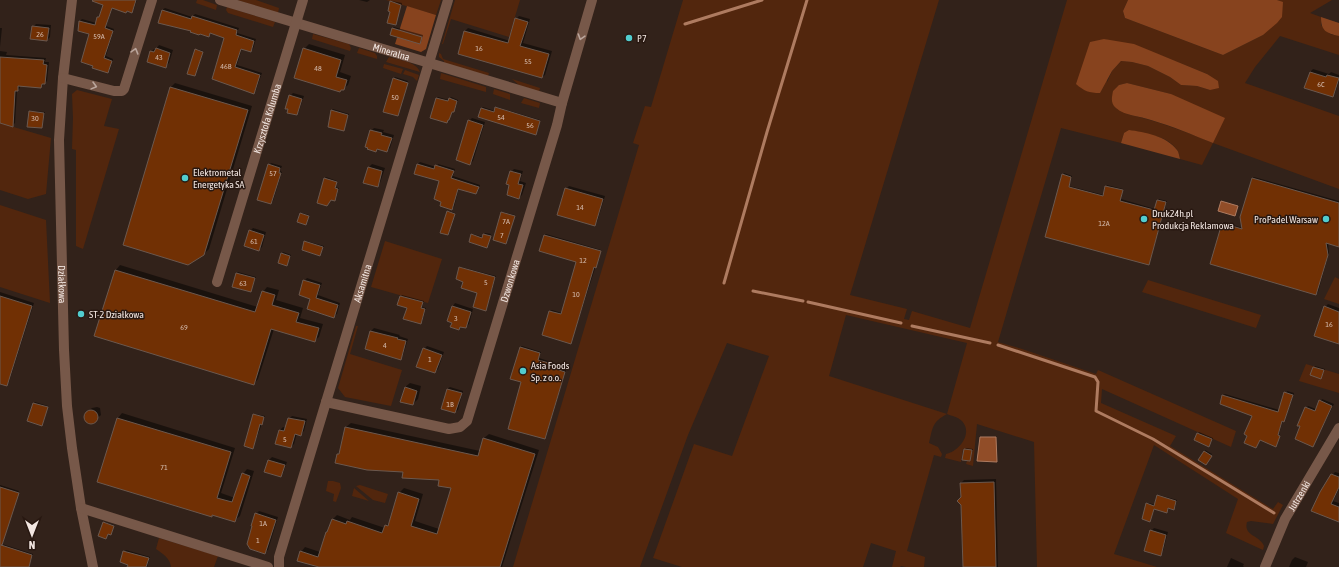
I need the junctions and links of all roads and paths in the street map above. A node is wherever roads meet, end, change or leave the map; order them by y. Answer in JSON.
{"nodes":[{"id":1,"x":72,"y":0,"type":"edge"},
{"id":2,"x":152,"y":0,"type":"edge"},
{"id":3,"x":220,"y":0,"type":"edge"},
{"id":4,"x":303,"y":0,"type":"edge"},
{"id":5,"x":448,"y":0,"type":"edge"},
{"id":6,"x":592,"y":0,"type":"edge"},
{"id":7,"x":296,"y":23,"type":"junction"},
{"id":8,"x":428,"y":64,"type":"junction"},
{"id":9,"x":63,"y":78,"type":"junction"},
{"id":10,"x":562,"y":104,"type":"junction"},
{"id":11,"x":217,"y":282,"type":"dead end"},
{"id":12,"x":326,"y":402,"type":"junction"},
{"id":13,"x":1339,"y":428,"type":"edge"},
{"id":14,"x":81,"y":508,"type":"junction"},
{"id":15,"x":93,"y":567,"type":"edge"},
{"id":16,"x":268,"y":567,"type":"edge"},
{"id":17,"x":279,"y":567,"type":"edge"},
{"id":18,"x":1265,"y":567,"type":"edge"}],
"edges":[{"from":1,"to":9,"type":"street","name":"Działkowa"},
{"from":9,"to":2,"type":"street","one_way":true},
{"from":3,"to":7,"type":"street","name":"Mineralna"},
{"from":4,"to":7,"type":"street","name":"Krzysztofa Kolumba"},
{"from":5,"to":8,"type":"street","name":"Aksamitna"},
{"from":6,"to":10,"type":"street","name":"Dzwonkowa","one_way":true},
{"from":7,"to":8,"type":"street","name":"Mineralna"},
{"from":7,"to":11,"type":"street","name":"Krzysztofa Kolumba"},
{"from":8,"to":10,"type":"street","name":"Mineralna"},
{"from":8,"to":12,"type":"street","name":"Aksamitna"},
{"from":9,"to":14,"type":"street","name":"Działkowa"},
{"from":10,"to":12,"type":"street","name":"Dzwonkowa"},
{"from":12,"to":17,"type":"street","name":"Aksamitna"},
{"from":13,"to":18,"type":"street","name":"Jutrzenki"},
{"from":14,"to":15,"type":"street","name":"Działkowa"},
{"from":14,"to":16,"type":"street"}]}
